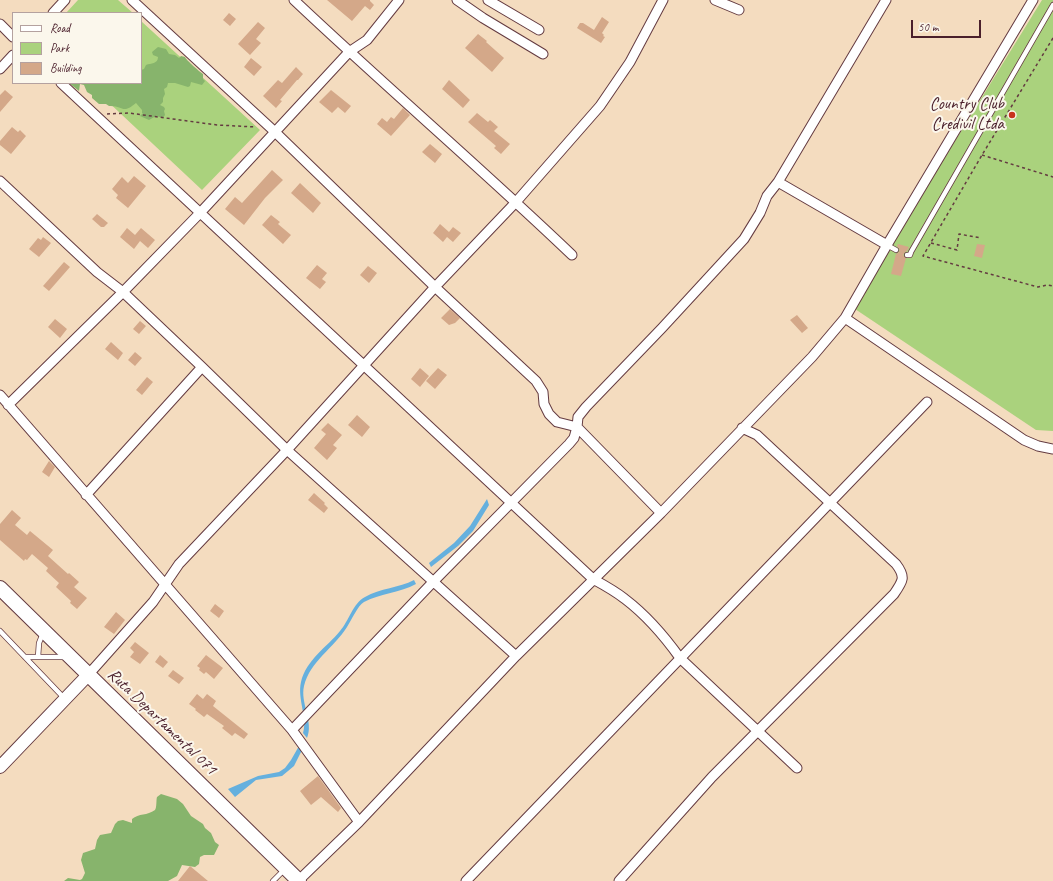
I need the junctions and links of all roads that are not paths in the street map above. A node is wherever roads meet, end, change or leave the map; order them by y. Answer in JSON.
{"nodes":[{"id":1,"x":65,"y":0,"type":"edge"},
{"id":2,"x":132,"y":0,"type":"edge"},
{"id":3,"x":294,"y":0,"type":"edge"},
{"id":4,"x":399,"y":0,"type":"edge"},
{"id":5,"x":457,"y":0,"type":"edge"},
{"id":6,"x":488,"y":0,"type":"edge"},
{"id":7,"x":663,"y":0,"type":"edge"},
{"id":8,"x":715,"y":0,"type":"edge"},
{"id":9,"x":886,"y":0,"type":"edge"},
{"id":10,"x":1033,"y":0,"type":"edge"},
{"id":11,"x":1053,"y":4,"type":"edge"},
{"id":12,"x":739,"y":10,"type":"dead end"},
{"id":13,"x":54,"y":12,"type":"edge"},
{"id":14,"x":0,"y":24,"type":"edge"},
{"id":15,"x":539,"y":30,"type":"dead end"},
{"id":16,"x":12,"y":37,"type":"edge"},
{"id":17,"x":349,"y":52,"type":"junction"},
{"id":18,"x":543,"y":54,"type":"dead end"},
{"id":19,"x":12,"y":56,"type":"edge"},
{"id":20,"x":0,"y":69,"type":"edge"},
{"id":21,"x":62,"y":84,"type":"edge"},
{"id":22,"x":274,"y":131,"type":"junction"},
{"id":23,"x":0,"y":181,"type":"edge"},
{"id":24,"x":778,"y":182,"type":"junction"},
{"id":25,"x":516,"y":202,"type":"junction"},
{"id":26,"x":200,"y":213,"type":"junction"},
{"id":27,"x":887,"y":245,"type":"junction"},
{"id":28,"x":896,"y":250,"type":"dead end"},
{"id":29,"x":572,"y":255,"type":"dead end"},
{"id":30,"x":907,"y":255,"type":"dead end"},
{"id":31,"x":435,"y":287,"type":"junction"},
{"id":32,"x":123,"y":292,"type":"junction"},
{"id":33,"x":845,"y":318,"type":"junction"},
{"id":34,"x":363,"y":365,"type":"junction"},
{"id":35,"x":202,"y":367,"type":"junction"},
{"id":36,"x":0,"y":395,"type":"edge"},
{"id":37,"x":927,"y":402,"type":"dead end"},
{"id":38,"x":8,"y":405,"type":"junction"},
{"id":39,"x":577,"y":427,"type":"junction"},
{"id":40,"x":742,"y":428,"type":"junction"},
{"id":41,"x":1053,"y":449,"type":"edge"},
{"id":42,"x":287,"y":450,"type":"junction"},
{"id":43,"x":86,"y":495,"type":"junction"},
{"id":44,"x":512,"y":503,"type":"junction"},
{"id":45,"x":830,"y":503,"type":"junction"},
{"id":46,"x":661,"y":513,"type":"junction"},
{"id":47,"x":593,"y":579,"type":"junction"},
{"id":48,"x":433,"y":582,"type":"junction"},
{"id":49,"x":165,"y":583,"type":"junction"},
{"id":50,"x":0,"y":588,"type":"edge"},
{"id":51,"x":0,"y":631,"type":"edge"},
{"id":52,"x":44,"y":631,"type":"junction"},
{"id":53,"x":516,"y":656,"type":"junction"},
{"id":54,"x":25,"y":657,"type":"junction"},
{"id":55,"x":38,"y":657,"type":"junction"},
{"id":56,"x":70,"y":658,"type":"junction"},
{"id":57,"x":680,"y":658,"type":"junction"},
{"id":58,"x":88,"y":675,"type":"junction"},
{"id":59,"x":65,"y":699,"type":"junction"},
{"id":60,"x":292,"y":730,"type":"junction"},
{"id":61,"x":759,"y":731,"type":"junction"},
{"id":62,"x":0,"y":767,"type":"edge"},
{"id":63,"x":797,"y":768,"type":"dead end"},
{"id":64,"x":359,"y":822,"type":"junction"},
{"id":65,"x":286,"y":868,"type":"junction"},
{"id":66,"x":273,"y":881,"type":"edge"},
{"id":67,"x":299,"y":881,"type":"edge"},
{"id":68,"x":466,"y":881,"type":"edge"},
{"id":69,"x":618,"y":881,"type":"edge"}],
"edges":[{"from":1,"to":13,"type":"street"},
{"from":2,"to":22,"type":"street"},
{"from":3,"to":17,"type":"street"},
{"from":4,"to":17,"type":"street"},
{"from":5,"to":18,"type":"street"},
{"from":6,"to":15,"type":"street"},
{"from":7,"to":25,"type":"street"},
{"from":8,"to":12,"type":"street"},
{"from":9,"to":24,"type":"street"},
{"from":10,"to":27,"type":"street"},
{"from":11,"to":30,"type":"lane"},
{"from":14,"to":16,"type":"street"},
{"from":17,"to":22,"type":"street"},
{"from":17,"to":25,"type":"street"},
{"from":19,"to":20,"type":"street"},
{"from":21,"to":26,"type":"street"},
{"from":22,"to":26,"type":"street"},
{"from":22,"to":31,"type":"street"},
{"from":23,"to":32,"type":"street"},
{"from":24,"to":27,"type":"street"},
{"from":24,"to":39,"type":"street"},
{"from":25,"to":29,"type":"street"},
{"from":25,"to":31,"type":"street"},
{"from":26,"to":32,"type":"street"},
{"from":26,"to":34,"type":"street"},
{"from":27,"to":28,"type":"lane"},
{"from":27,"to":33,"type":"street"},
{"from":31,"to":34,"type":"street"},
{"from":31,"to":39,"type":"street"},
{"from":32,"to":35,"type":"street"},
{"from":32,"to":38,"type":"street"},
{"from":33,"to":40,"type":"street"},
{"from":33,"to":41,"type":"street"},
{"from":34,"to":42,"type":"street"},
{"from":34,"to":44,"type":"street"},
{"from":35,"to":42,"type":"street"},
{"from":35,"to":43,"type":"street"},
{"from":36,"to":38,"type":"street"},
{"from":37,"to":45,"type":"street"},
{"from":38,"to":43,"type":"street"},
{"from":39,"to":44,"type":"street"},
{"from":39,"to":46,"type":"street"},
{"from":40,"to":45,"type":"street"},
{"from":40,"to":46,"type":"street"},
{"from":42,"to":48,"type":"street"},
{"from":42,"to":49,"type":"street"},
{"from":43,"to":49,"type":"street"},
{"from":44,"to":47,"type":"street"},
{"from":44,"to":48,"type":"street"},
{"from":45,"to":57,"type":"street"},
{"from":45,"to":61,"type":"street"},
{"from":46,"to":47,"type":"street"},
{"from":47,"to":53,"type":"street"},
{"from":47,"to":57,"type":"street"},
{"from":48,"to":53,"type":"street"},
{"from":48,"to":60,"type":"street"},
{"from":49,"to":58,"type":"street"},
{"from":49,"to":60,"type":"street"},
{"from":50,"to":52,"type":"main road","name":"Ruta Departamental 071"},
{"from":51,"to":54,"type":"lane"},
{"from":52,"to":55,"type":"lane"},
{"from":52,"to":56,"type":"main road","name":"Ruta Departamental 071"},
{"from":53,"to":64,"type":"street"},
{"from":54,"to":55,"type":"lane"},
{"from":54,"to":59,"type":"lane"},
{"from":55,"to":56,"type":"lane"},
{"from":56,"to":58,"type":"main road","name":"Ruta Departamental 071"},
{"from":57,"to":61,"type":"street"},
{"from":57,"to":68,"type":"street"},
{"from":58,"to":59,"type":"street"},
{"from":58,"to":65,"type":"main road","name":"Ruta Departamental 071"},
{"from":59,"to":62,"type":"street"},
{"from":60,"to":64,"type":"street"},
{"from":61,"to":63,"type":"street"},
{"from":61,"to":69,"type":"street"},
{"from":64,"to":67,"type":"street"},
{"from":65,"to":66,"type":"lane"},
{"from":65,"to":67,"type":"main road","name":"Ruta Departamental 071"}]}
